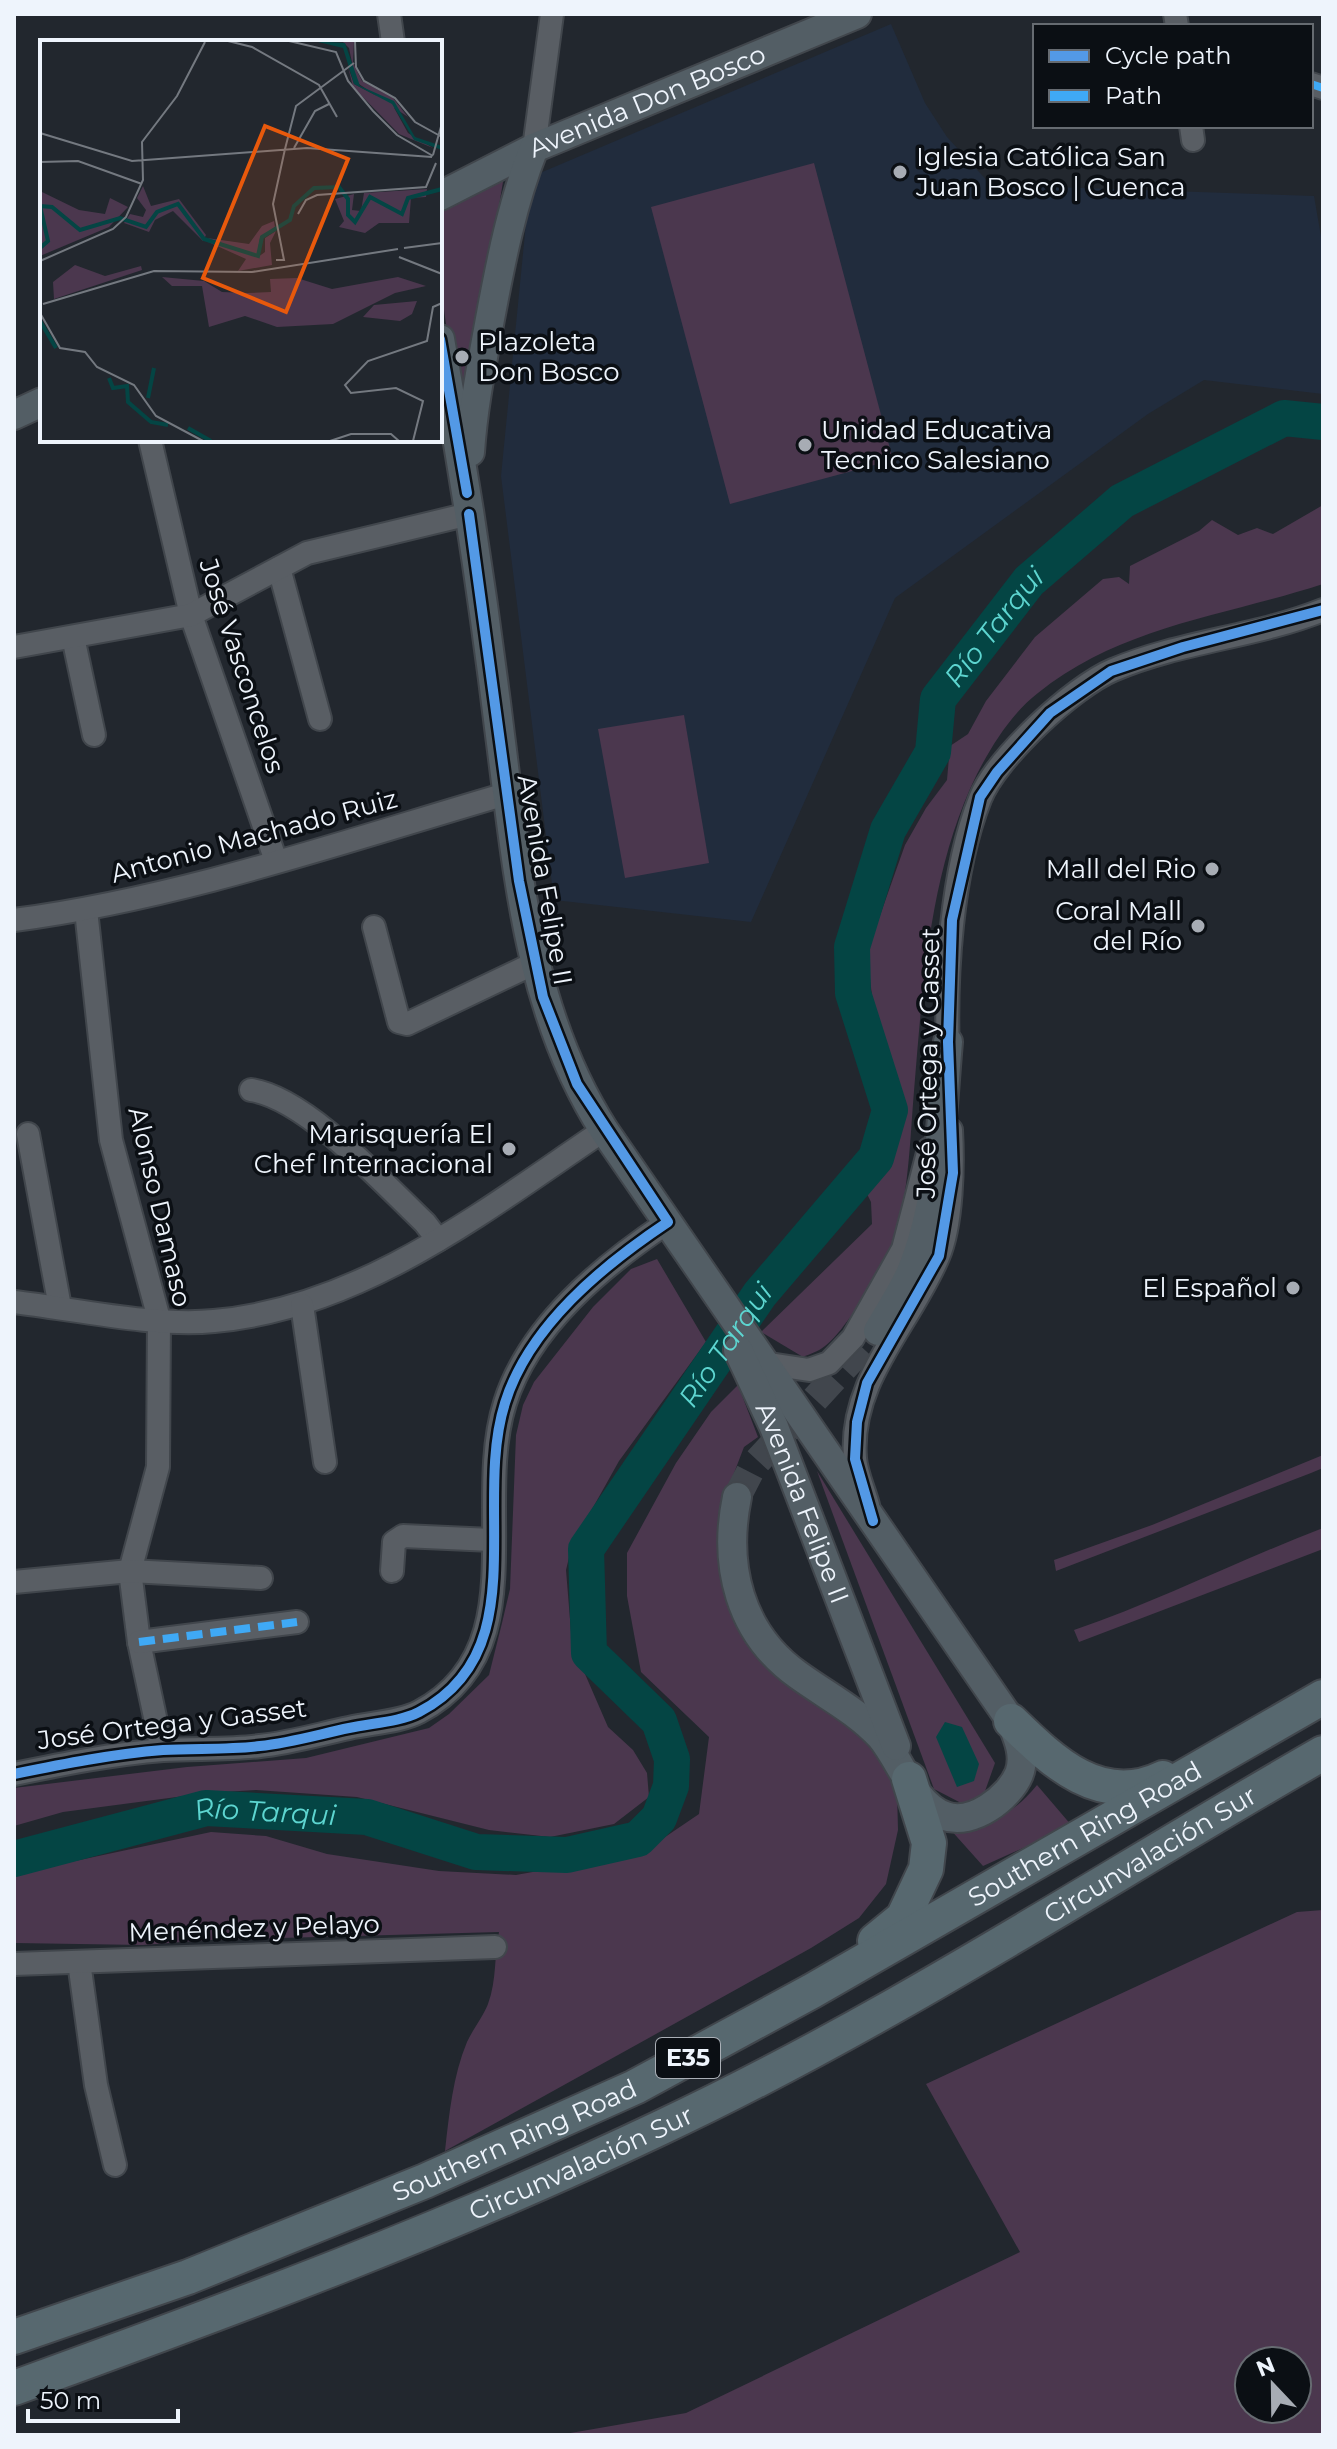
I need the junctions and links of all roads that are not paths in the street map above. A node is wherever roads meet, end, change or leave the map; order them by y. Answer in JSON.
{"nodes":[{"id":1,"x":389,"y":14,"type":"edge"},
{"id":2,"x":552,"y":14,"type":"edge"},
{"id":3,"x":857,"y":14,"type":"edge"},
{"id":4,"x":393,"y":40,"type":"edge"},
{"id":5,"x":534,"y":148,"type":"junction"},
{"id":6,"x":442,"y":195,"type":"edge"},
{"id":7,"x":442,"y":358,"type":"edge"},
{"id":8,"x":40,"y":403,"type":"edge"},
{"id":9,"x":14,"y":415,"type":"edge"},
{"id":10,"x":150,"y":442,"type":"edge"},
{"id":11,"x":468,"y":504,"type":"junction"},
{"id":12,"x":279,"y":568,"type":"junction"},
{"id":13,"x":1323,"y":610,"type":"edge"},
{"id":14,"x":191,"y":615,"type":"junction"},
{"id":15,"x":73,"y":637,"type":"junction"},
{"id":16,"x":14,"y":647,"type":"edge"},
{"id":17,"x":320,"y":719,"type":"dead end"},
{"id":18,"x":94,"y":735,"type":"dead end"},
{"id":19,"x":506,"y":794,"type":"junction"},
{"id":20,"x":276,"y":861,"type":"junction"},
{"id":21,"x":86,"y":910,"type":"junction"},
{"id":22,"x":14,"y":920,"type":"edge"},
{"id":23,"x":374,"y":927,"type":"dead end"},
{"id":24,"x":535,"y":963,"type":"junction"},
{"id":25,"x":948,"y":1042,"type":"junction"},
{"id":26,"x":251,"y":1090,"type":"dead end"},
{"id":27,"x":604,"y":1130,"type":"junction"},
{"id":28,"x":28,"y":1134,"type":"dead end"},
{"id":29,"x":672,"y":1230,"type":"junction"},
{"id":30,"x":438,"y":1240,"type":"junction"},
{"id":31,"x":14,"y":1302,"type":"edge"},
{"id":32,"x":302,"y":1305,"type":"junction"},
{"id":33,"x":60,"y":1307,"type":"junction"},
{"id":34,"x":159,"y":1319,"type":"junction"},
{"id":35,"x":878,"y":1331,"type":"tunnel mouth"},
{"id":36,"x":756,"y":1363,"type":"junction"},
{"id":37,"x":325,"y":1462,"type":"dead end"},
{"id":38,"x":737,"y":1497,"type":"tunnel mouth"},
{"id":39,"x":873,"y":1521,"type":"junction"},
{"id":40,"x":492,"y":1540,"type":"junction"},
{"id":41,"x":130,"y":1571,"type":"junction"},
{"id":42,"x":392,"y":1571,"type":"dead end"},
{"id":43,"x":261,"y":1578,"type":"dead end"},
{"id":44,"x":14,"y":1582,"type":"edge"},
{"id":45,"x":297,"y":1622,"type":"dead end"},
{"id":46,"x":139,"y":1642,"type":"junction"},
{"id":47,"x":1323,"y":1697,"type":"edge"},
{"id":48,"x":1011,"y":1721,"type":"junction"},
{"id":49,"x":1233,"y":1749,"type":"junction"},
{"id":50,"x":162,"y":1750,"type":"junction"},
{"id":51,"x":1323,"y":1753,"type":"edge"},
{"id":52,"x":14,"y":1774,"type":"edge"},
{"id":53,"x":909,"y":1779,"type":"junction"},
{"id":54,"x":495,"y":1947,"type":"dead end"},
{"id":55,"x":79,"y":1962,"type":"junction"},
{"id":56,"x":14,"y":1964,"type":"edge"},
{"id":57,"x":812,"y":1991,"type":"junction"},
{"id":58,"x":115,"y":2165,"type":"dead end"},
{"id":59,"x":14,"y":2337,"type":"edge"},
{"id":60,"x":14,"y":2388,"type":"edge"}],
"edges":[{"from":1,"to":4,"type":"street"},
{"from":2,"to":5,"type":"street"},
{"from":3,"to":5,"type":"main road","name":"Avenida Don Bosco"},
{"from":5,"to":6,"type":"main road","name":"Avenida Don Bosco"},
{"from":5,"to":11,"type":"main road","name":"Avenida Felipe II"},
{"from":7,"to":11,"type":"main road","name":"Avenida Felipe II"},
{"from":8,"to":9,"type":"main road"},
{"from":10,"to":14,"type":"street","name":"José Vasconcelos"},
{"from":11,"to":12,"type":"street"},
{"from":11,"to":19,"type":"main road","name":"Avenida Felipe II"},
{"from":12,"to":14,"type":"street"},
{"from":12,"to":17,"type":"street"},
{"from":13,"to":25,"type":"street","name":"José Ortega y Gasset"},
{"from":14,"to":15,"type":"street"},
{"from":14,"to":20,"type":"street","name":"José Vasconcelos"},
{"from":15,"to":16,"type":"street"},
{"from":15,"to":18,"type":"street"},
{"from":19,"to":20,"type":"street","name":"Antonio Machado Ruiz"},
{"from":19,"to":24,"type":"main road","name":"Avenida Felipe II"},
{"from":20,"to":21,"type":"street","name":"Antonio Machado Ruiz"},
{"from":21,"to":22,"type":"street","name":"Antonio Machado Ruiz"},
{"from":21,"to":34,"type":"street","name":"Alonso Damaso"},
{"from":23,"to":24,"type":"street"},
{"from":24,"to":27,"type":"main road","name":"Avenida Felipe II"},
{"from":25,"to":35,"type":"main road"},
{"from":25,"to":36,"type":"street","name":"José Ortega y Gasset"},
{"from":25,"to":39,"type":"street","name":"José Ortega y Gasset"},
{"from":26,"to":30,"type":"street"},
{"from":27,"to":29,"type":"main road","name":"Avenida Felipe II"},
{"from":27,"to":30,"type":"street"},
{"from":28,"to":33,"type":"street"},
{"from":29,"to":36,"type":"main road","name":"Avenida Felipe II"},
{"from":29,"to":40,"type":"street","name":"José Ortega y Gasset"},
{"from":30,"to":32,"type":"street"},
{"from":31,"to":33,"type":"street"},
{"from":32,"to":34,"type":"street"},
{"from":32,"to":37,"type":"street"},
{"from":33,"to":34,"type":"street"},
{"from":34,"to":41,"type":"street","name":"Alonso Damaso"},
{"from":36,"to":39,"type":"main road","name":"Avenida Felipe II"},
{"from":36,"to":53,"type":"main road","name":"Avenida Felipe II"},
{"from":38,"to":53,"type":"main road"},
{"from":39,"to":48,"type":"main road","name":"Avenida Felipe II"},
{"from":40,"to":42,"type":"street"},
{"from":40,"to":50,"type":"street","name":"José Ortega y Gasset"},
{"from":41,"to":43,"type":"street"},
{"from":41,"to":44,"type":"street"},
{"from":41,"to":46,"type":"street","name":"Alonso Damaso"},
{"from":45,"to":46,"type":"street"},
{"from":46,"to":50,"type":"street","name":"Alonso Damaso"},
{"from":47,"to":49,"type":"highway","name":"Southern Ring Road","number":"E35"},
{"from":48,"to":49,"type":"highway"},
{"from":48,"to":53,"type":"main road","name":"Avenida Felipe II"},
{"from":49,"to":57,"type":"highway","name":"Southern Ring Road","number":"E35"},
{"from":50,"to":52,"type":"street","name":"José Ortega y Gasset"},
{"from":51,"to":60,"type":"highway","name":"Circunvalación Sur","number":"E35"},
{"from":53,"to":57,"type":"highway"},
{"from":54,"to":55,"type":"street","name":"Menéndez y Pelayo"},
{"from":55,"to":56,"type":"street","name":"Menéndez y Pelayo"},
{"from":55,"to":58,"type":"street"},
{"from":57,"to":59,"type":"highway","name":"Southern Ring Road","number":"E35"}]}
